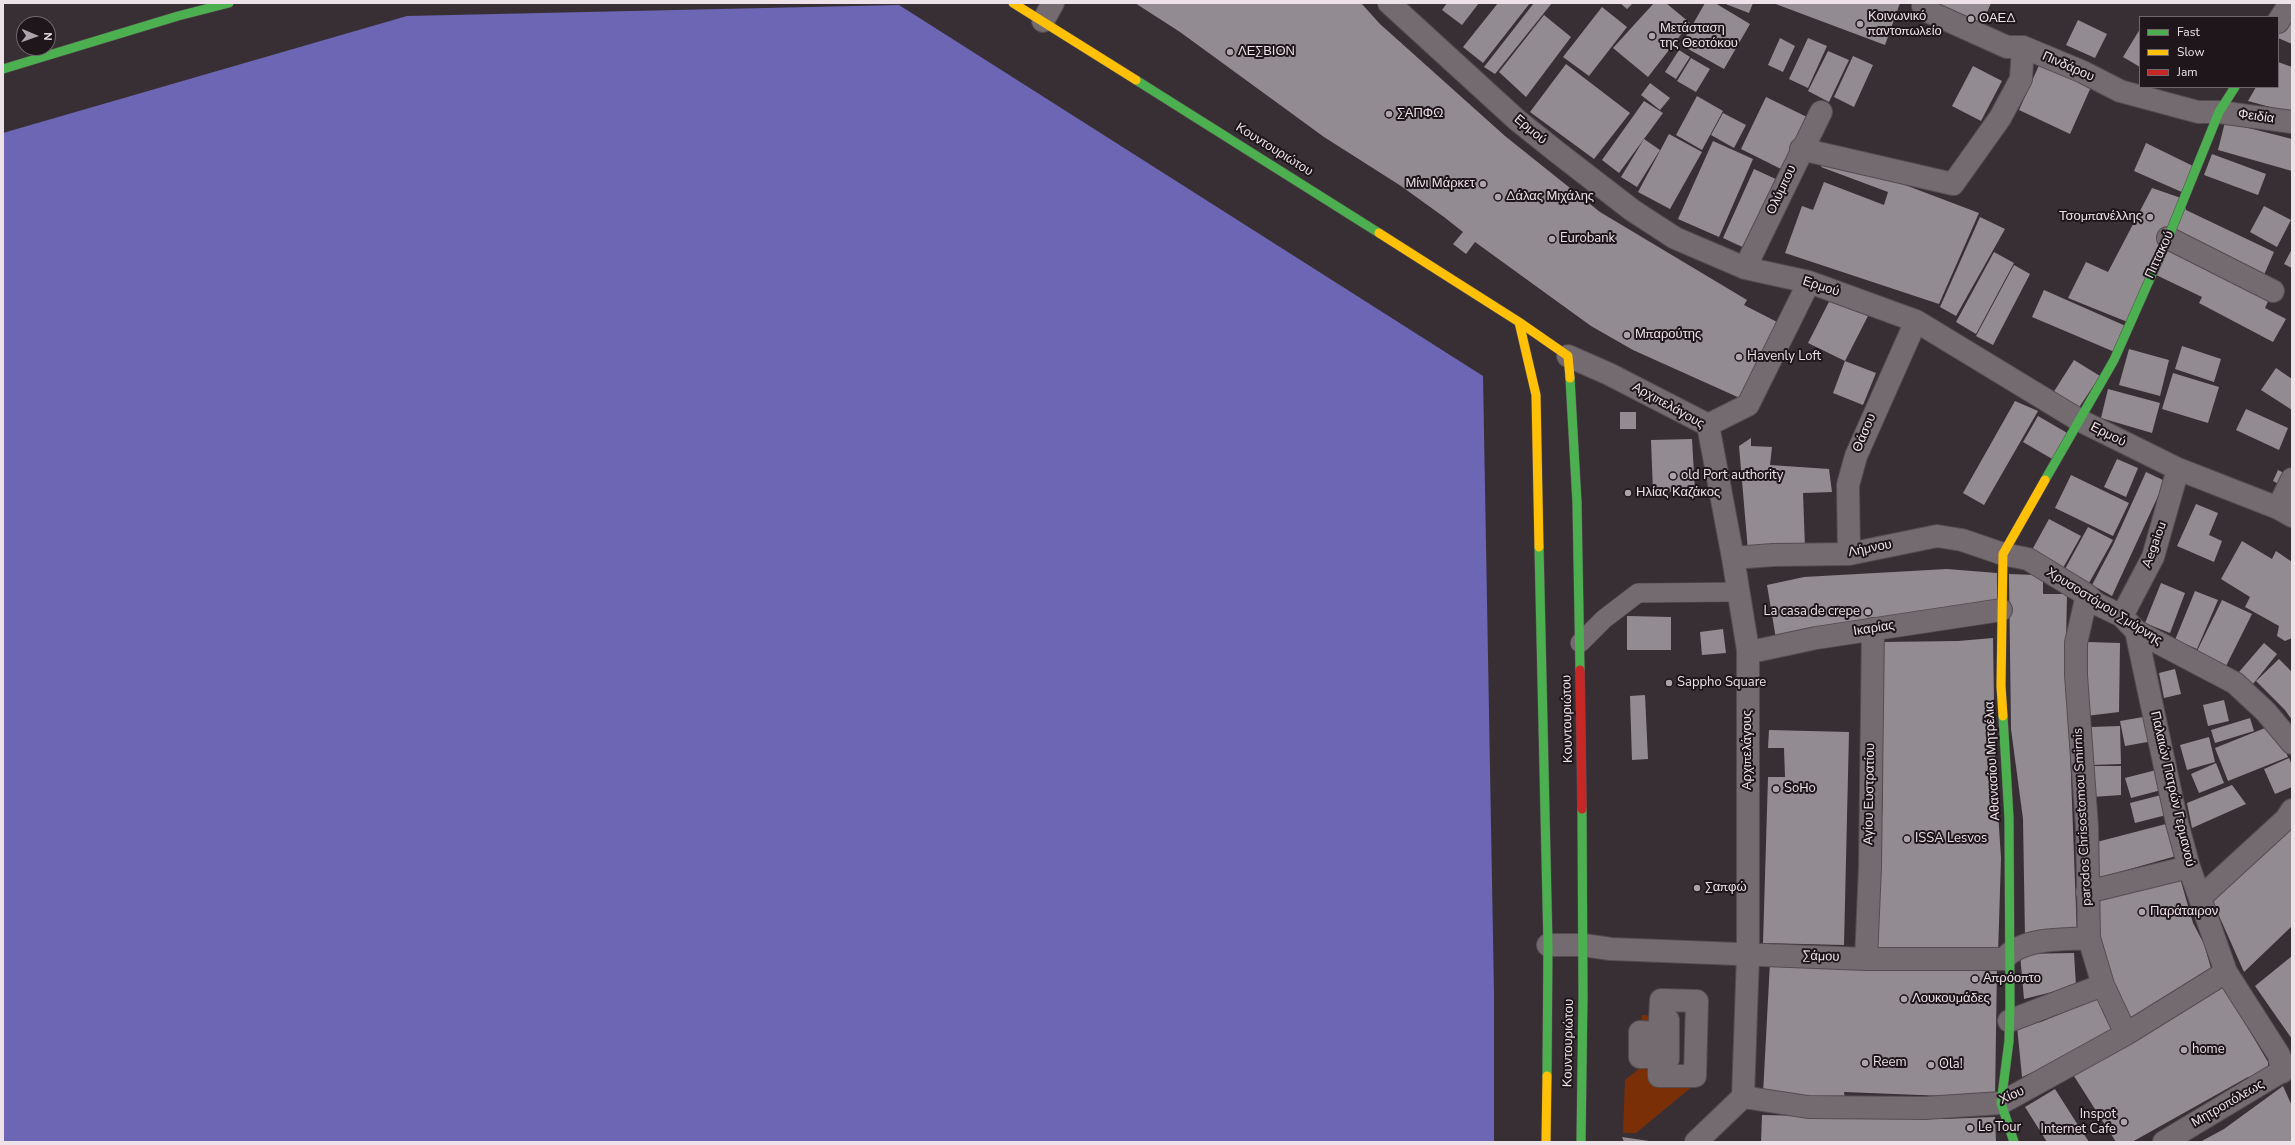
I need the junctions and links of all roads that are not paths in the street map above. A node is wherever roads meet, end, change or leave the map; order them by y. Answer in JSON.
{"nodes":[{"id":1,"x":228,"y":3,"type":"edge"},
{"id":2,"x":1012,"y":3,"type":"edge"},
{"id":3,"x":1389,"y":3,"type":"edge"},
{"id":4,"x":2290,"y":3,"type":"edge"},
{"id":5,"x":1923,"y":5,"type":"edge"},
{"id":6,"x":1048,"y":12,"type":"edge"},
{"id":7,"x":2279,"y":20,"type":"edge"},
{"id":8,"x":2023,"y":47,"type":"junction"},
{"id":9,"x":3,"y":69,"type":"edge"},
{"id":10,"x":2235,"y":88,"type":"edge"},
{"id":11,"x":1821,"y":112,"type":"dead end"},
{"id":12,"x":2219,"y":112,"type":"junction"},
{"id":13,"x":2292,"y":122,"type":"edge"},
{"id":14,"x":1801,"y":149,"type":"junction"},
{"id":15,"x":2168,"y":238,"type":"junction"},
{"id":16,"x":1745,"y":268,"type":"junction"},
{"id":17,"x":1809,"y":282,"type":"junction"},
{"id":18,"x":2273,"y":291,"type":"dead end"},
{"id":19,"x":1916,"y":321,"type":"junction"},
{"id":20,"x":1519,"y":322,"type":"junction"},
{"id":21,"x":1568,"y":356,"type":"junction"},
{"id":22,"x":2079,"y":420,"type":"junction"},
{"id":23,"x":1708,"y":425,"type":"junction"},
{"id":24,"x":2178,"y":470,"type":"junction"},
{"id":25,"x":2292,"y":479,"type":"edge"},
{"id":26,"x":2285,"y":512,"type":"edge"},
{"id":27,"x":1849,"y":554,"type":"junction"},
{"id":28,"x":2003,"y":554,"type":"junction"},
{"id":29,"x":1733,"y":558,"type":"junction"},
{"id":30,"x":1739,"y":592,"type":"junction"},
{"id":31,"x":2087,"y":594,"type":"junction"},
{"id":32,"x":2001,"y":610,"type":"junction"},
{"id":33,"x":2129,"y":623,"type":"junction"},
{"id":34,"x":1873,"y":629,"type":"junction"},
{"id":35,"x":1580,"y":643,"type":"junction"},
{"id":36,"x":1748,"y":650,"type":"junction"},
{"id":37,"x":2292,"y":743,"type":"edge"},
{"id":38,"x":2292,"y":810,"type":"edge"},
{"id":39,"x":2189,"y":867,"type":"junction"},
{"id":40,"x":2087,"y":892,"type":"junction"},
{"id":41,"x":2201,"y":897,"type":"junction"},
{"id":42,"x":2089,"y":938,"type":"junction"},
{"id":43,"x":1548,"y":945,"type":"junction"},
{"id":44,"x":1583,"y":945,"type":"junction"},
{"id":45,"x":2010,"y":952,"type":"junction"},
{"id":46,"x":1748,"y":955,"type":"junction"},
{"id":47,"x":1866,"y":959,"type":"junction"},
{"id":48,"x":2226,"y":972,"type":"junction"},
{"id":49,"x":2103,"y":985,"type":"junction"},
{"id":50,"x":2009,"y":1020,"type":"junction"},
{"id":51,"x":2126,"y":1034,"type":"junction"},
{"id":52,"x":2287,"y":1069,"type":"edge"},
{"id":53,"x":1743,"y":1097,"type":"junction"},
{"id":54,"x":2001,"y":1103,"type":"junction"},
{"id":55,"x":1546,"y":1142,"type":"edge"},
{"id":56,"x":1581,"y":1142,"type":"edge"},
{"id":57,"x":1696,"y":1142,"type":"edge"},
{"id":58,"x":2014,"y":1142,"type":"edge"},
{"id":59,"x":2164,"y":1142,"type":"edge"}],
"edges":[{"from":1,"to":9,"type":"main road"},
{"from":2,"to":6,"type":"main road","name":"Κουντουριώτου"},
{"from":3,"to":16,"type":"street","name":"Ερμού"},
{"from":4,"to":7,"type":"street"},
{"from":5,"to":8,"type":"street","name":"Πινδάρου"},
{"from":6,"to":20,"type":"main road","name":"Κουντουριώτου"},
{"from":8,"to":12,"type":"street","name":"Πινδάρου"},
{"from":8,"to":14,"type":"street"},
{"from":10,"to":12,"type":"main road","name":"Πιττακού"},
{"from":11,"to":14,"type":"street","name":"Ολύμπου"},
{"from":12,"to":13,"type":"street","name":"Φειδία"},
{"from":12,"to":15,"type":"main road","name":"Πιττακού"},
{"from":14,"to":16,"type":"street","name":"Ολύμπου"},
{"from":15,"to":18,"type":"street"},
{"from":15,"to":22,"type":"main road","name":"Πιττακού"},
{"from":16,"to":17,"type":"street","name":"Ερμού"},
{"from":17,"to":19,"type":"street","name":"Ερμού"},
{"from":17,"to":23,"type":"street"},
{"from":19,"to":22,"type":"street","name":"Ερμού"},
{"from":19,"to":27,"type":"street","name":"Θάσου"},
{"from":20,"to":21,"type":"main road","name":"Κουντουριώτου"},
{"from":20,"to":43,"type":"main road","name":"Κουντουριώτου"},
{"from":21,"to":23,"type":"street","name":"Αρχιπελάγους"},
{"from":21,"to":35,"type":"main road","name":"Κουντουριώτου"},
{"from":22,"to":24,"type":"street","name":"Ερμού"},
{"from":22,"to":28,"type":"main road","name":"Αθανασίου Μητρέλια"},
{"from":23,"to":29,"type":"street","name":"Αρχιπελάγους"},
{"from":24,"to":26,"type":"street","name":"Ερμού"},
{"from":24,"to":33,"type":"street","name":"Aegaiou"},
{"from":25,"to":26,"type":"street"},
{"from":27,"to":28,"type":"street","name":"Λήμνου"},
{"from":27,"to":29,"type":"street","name":"Λήμνου"},
{"from":28,"to":31,"type":"street","name":"Χρυσοστόμου Σμύρνης"},
{"from":28,"to":32,"type":"main road","name":"Αθανασίου Μητρέλια"},
{"from":29,"to":30,"type":"street","name":"Αρχιπελάγους"},
{"from":30,"to":35,"type":"lane"},
{"from":30,"to":36,"type":"street","name":"Αρχιπελάγους"},
{"from":31,"to":33,"type":"street","name":"Χρυσοστόμου Σμύρνης"},
{"from":31,"to":40,"type":"street","name":"parodos Chrisostomou Smirnis"},
{"from":32,"to":34,"type":"street","name":"Ικαρίας"},
{"from":32,"to":45,"type":"main road","name":"Αθανασίου Μητρέλια"},
{"from":33,"to":37,"type":"street","name":"Χρυσοστόμου Σμύρνης"},
{"from":33,"to":39,"type":"street","name":"Παλαιών Πατρών Γερμανού"},
{"from":34,"to":36,"type":"street","name":"Ικαρίας"},
{"from":34,"to":47,"type":"street","name":"Αγίου Ευστρατίου"},
{"from":35,"to":44,"type":"main road","name":"Κουντουριώτου"},
{"from":36,"to":46,"type":"street","name":"Αρχιπελάγους"},
{"from":38,"to":41,"type":"street"},
{"from":39,"to":40,"type":"street"},
{"from":39,"to":41,"type":"street","name":"Παλαιών Πατρών Γερμανού"},
{"from":40,"to":42,"type":"street","name":"parodos Chrisostomou Smirnis"},
{"from":41,"to":48,"type":"street","name":"Παλαιών Πατρών Γερμανού"},
{"from":42,"to":45,"type":"street","name":"Σάμου"},
{"from":42,"to":49,"type":"street","name":"parodos Chrisostomou Smirnis"},
{"from":43,"to":44,"type":"street","name":"Σάμου"},
{"from":43,"to":55,"type":"main road","name":"Κουντουριώτου"},
{"from":44,"to":46,"type":"street","name":"Σάμου"},
{"from":44,"to":56,"type":"main road","name":"Κουντουριώτου"},
{"from":45,"to":47,"type":"street","name":"Σάμου"},
{"from":45,"to":50,"type":"main road","name":"Αθανασίου Μητρέλια"},
{"from":46,"to":47,"type":"street","name":"Σάμου"},
{"from":46,"to":53,"type":"street","name":"Αρχιπελάγους"},
{"from":48,"to":51,"type":"street","name":"Χίου"},
{"from":48,"to":52,"type":"street","name":"Παλαιών Πατρών Γερμανού"},
{"from":49,"to":50,"type":"street"},
{"from":49,"to":51,"type":"street","name":"parodos Chrisostomou Smirnis"},
{"from":50,"to":54,"type":"main road","name":"Αθανασίου Μητρέλια"},
{"from":51,"to":54,"type":"street","name":"Χίου"},
{"from":52,"to":59,"type":"street","name":"Μητροπόλεως"},
{"from":53,"to":54,"type":"street","name":"Χίου"},
{"from":53,"to":57,"type":"street"},
{"from":54,"to":58,"type":"main road","name":"Αθανασίου Μητρέλια"}]}
